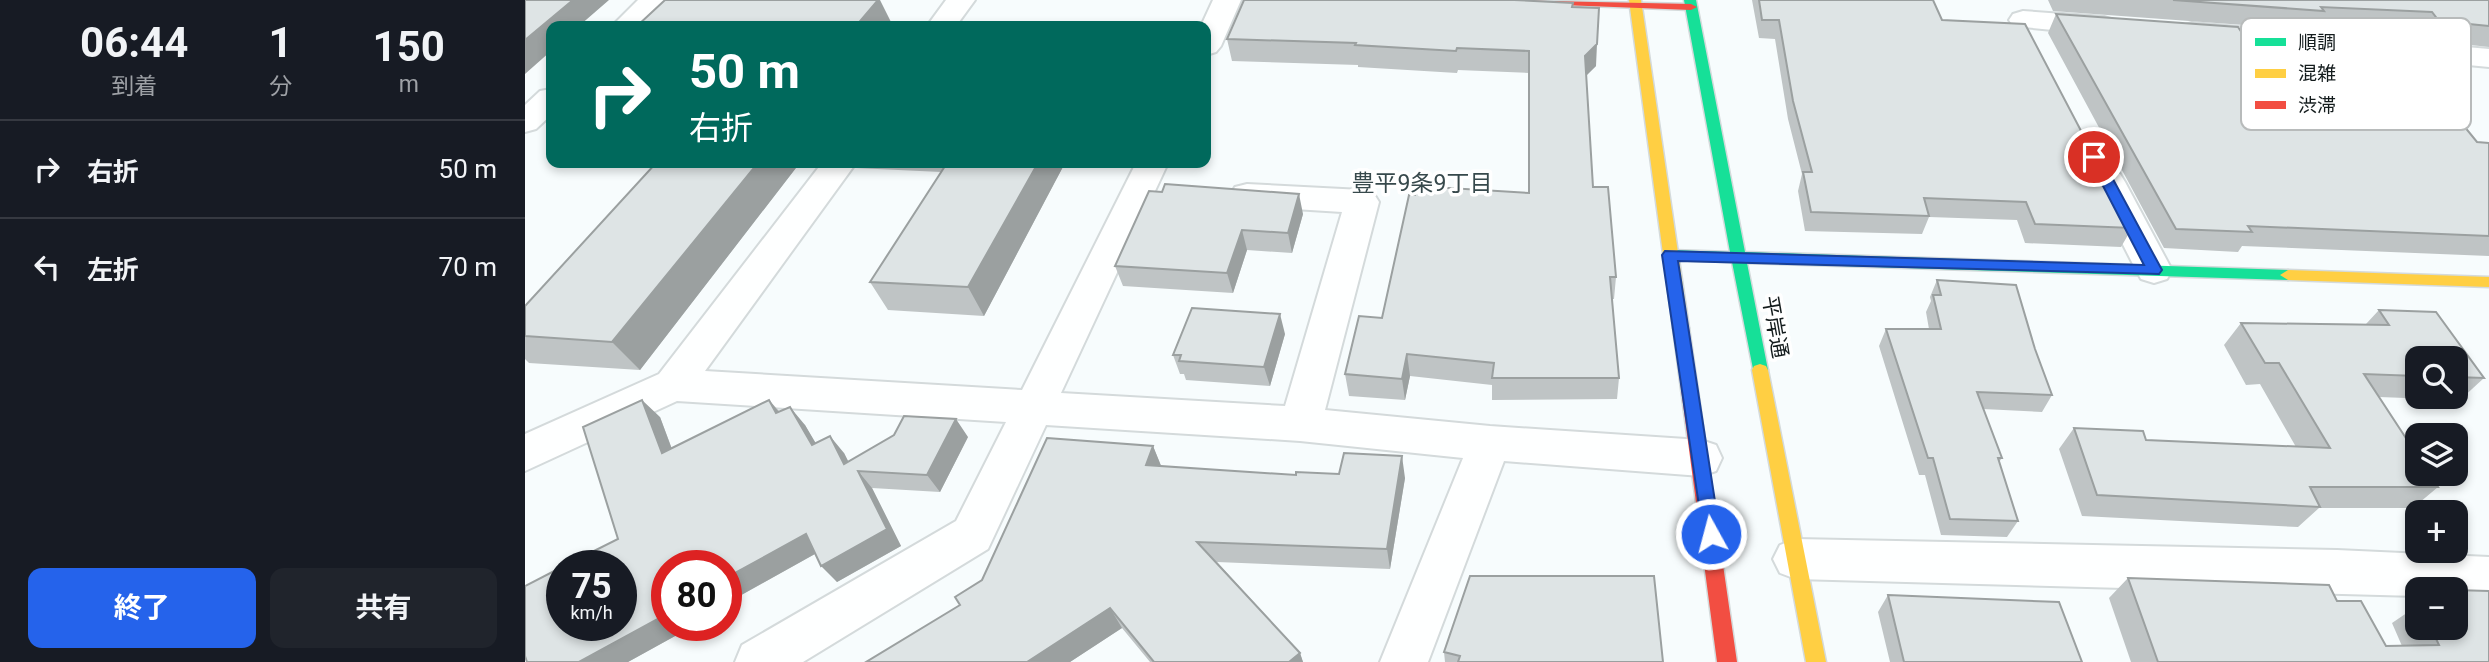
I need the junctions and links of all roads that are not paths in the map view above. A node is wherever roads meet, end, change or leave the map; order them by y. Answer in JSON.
{"nodes":[{"id":1,"x":654,"y":0,"type":"edge"},
{"id":2,"x":961,"y":0,"type":"edge"},
{"id":3,"x":1227,"y":0,"type":"edge"},
{"id":4,"x":1511,"y":0,"type":"edge"},
{"id":5,"x":1635,"y":2,"type":"edge"},
{"id":6,"x":1691,"y":4,"type":"edge"},
{"id":7,"x":2021,"y":10,"type":"edge"},
{"id":8,"x":631,"y":21,"type":"edge"},
{"id":9,"x":945,"y":21,"type":"edge"},
{"id":10,"x":1211,"y":35,"type":"edge"},
{"id":11,"x":2241,"y":35,"type":"edge"},
{"id":12,"x":2042,"y":56,"type":"edge"},
{"id":13,"x":2471,"y":56,"type":"edge"},
{"id":14,"x":2489,"y":58,"type":"edge"},
{"id":15,"x":546,"y":103,"type":"edge"},
{"id":16,"x":525,"y":122,"type":"edge"},
{"id":17,"x":2092,"y":151,"type":"edge"},
{"id":18,"x":835,"y":168,"type":"edge"},
{"id":19,"x":1154,"y":180,"type":"edge"},
{"id":20,"x":1210,"y":193,"type":"edge"},
{"id":21,"x":1670,"y":255,"type":"junction"},
{"id":22,"x":1741,"y":258,"type":"junction"},
{"id":23,"x":2154,"y":270,"type":"junction"},
{"id":24,"x":2486,"y":286,"type":"edge"},
{"id":25,"x":673,"y":385,"type":"junction"},
{"id":26,"x":1035,"y":409,"type":"junction"},
{"id":27,"x":1300,"y":424,"type":"junction"},
{"id":28,"x":1490,"y":443,"type":"junction"},
{"id":29,"x":525,"y":453,"type":"edge"},
{"id":30,"x":1701,"y":458,"type":"junction"},
{"id":31,"x":1796,"y":559,"type":"junction"},
{"id":32,"x":2337,"y":571,"type":"junction"},
{"id":33,"x":2489,"y":578,"type":"edge"},
{"id":34,"x":2361,"y":616,"type":"edge"},
{"id":35,"x":759,"y":662,"type":"edge"},
{"id":36,"x":1404,"y":662,"type":"edge"},
{"id":37,"x":1727,"y":662,"type":"edge"},
{"id":38,"x":1816,"y":662,"type":"edge"}],
"edges":[{"from":1,"to":8,"type":"street"},
{"from":2,"to":9,"type":"street"},
{"from":3,"to":10,"type":"street"},
{"from":4,"to":5,"type":"main road"},
{"from":5,"to":6,"type":"main road"},
{"from":5,"to":21,"type":"main road"},
{"from":6,"to":22,"type":"main road","name":"平岸通"},
{"from":7,"to":11,"type":"street"},
{"from":7,"to":12,"type":"street"},
{"from":13,"to":14,"type":"street"},
{"from":15,"to":16,"type":"street"},
{"from":17,"to":23,"type":"street"},
{"from":18,"to":25,"type":"street"},
{"from":19,"to":26,"type":"street"},
{"from":20,"to":27,"type":"street"},
{"from":21,"to":22,"type":"main road"},
{"from":21,"to":30,"type":"main road"},
{"from":22,"to":23,"type":"main road"},
{"from":22,"to":31,"type":"main road","name":"平岸通"},
{"from":23,"to":24,"type":"main road"},
{"from":25,"to":26,"type":"street"},
{"from":25,"to":29,"type":"street"},
{"from":26,"to":27,"type":"street"},
{"from":26,"to":35,"type":"street"},
{"from":27,"to":28,"type":"street"},
{"from":28,"to":30,"type":"street"},
{"from":28,"to":36,"type":"street"},
{"from":30,"to":37,"type":"main road"},
{"from":31,"to":32,"type":"street"},
{"from":31,"to":38,"type":"main road","name":"平岸通"},
{"from":32,"to":33,"type":"street"},
{"from":32,"to":34,"type":"street"}]}
